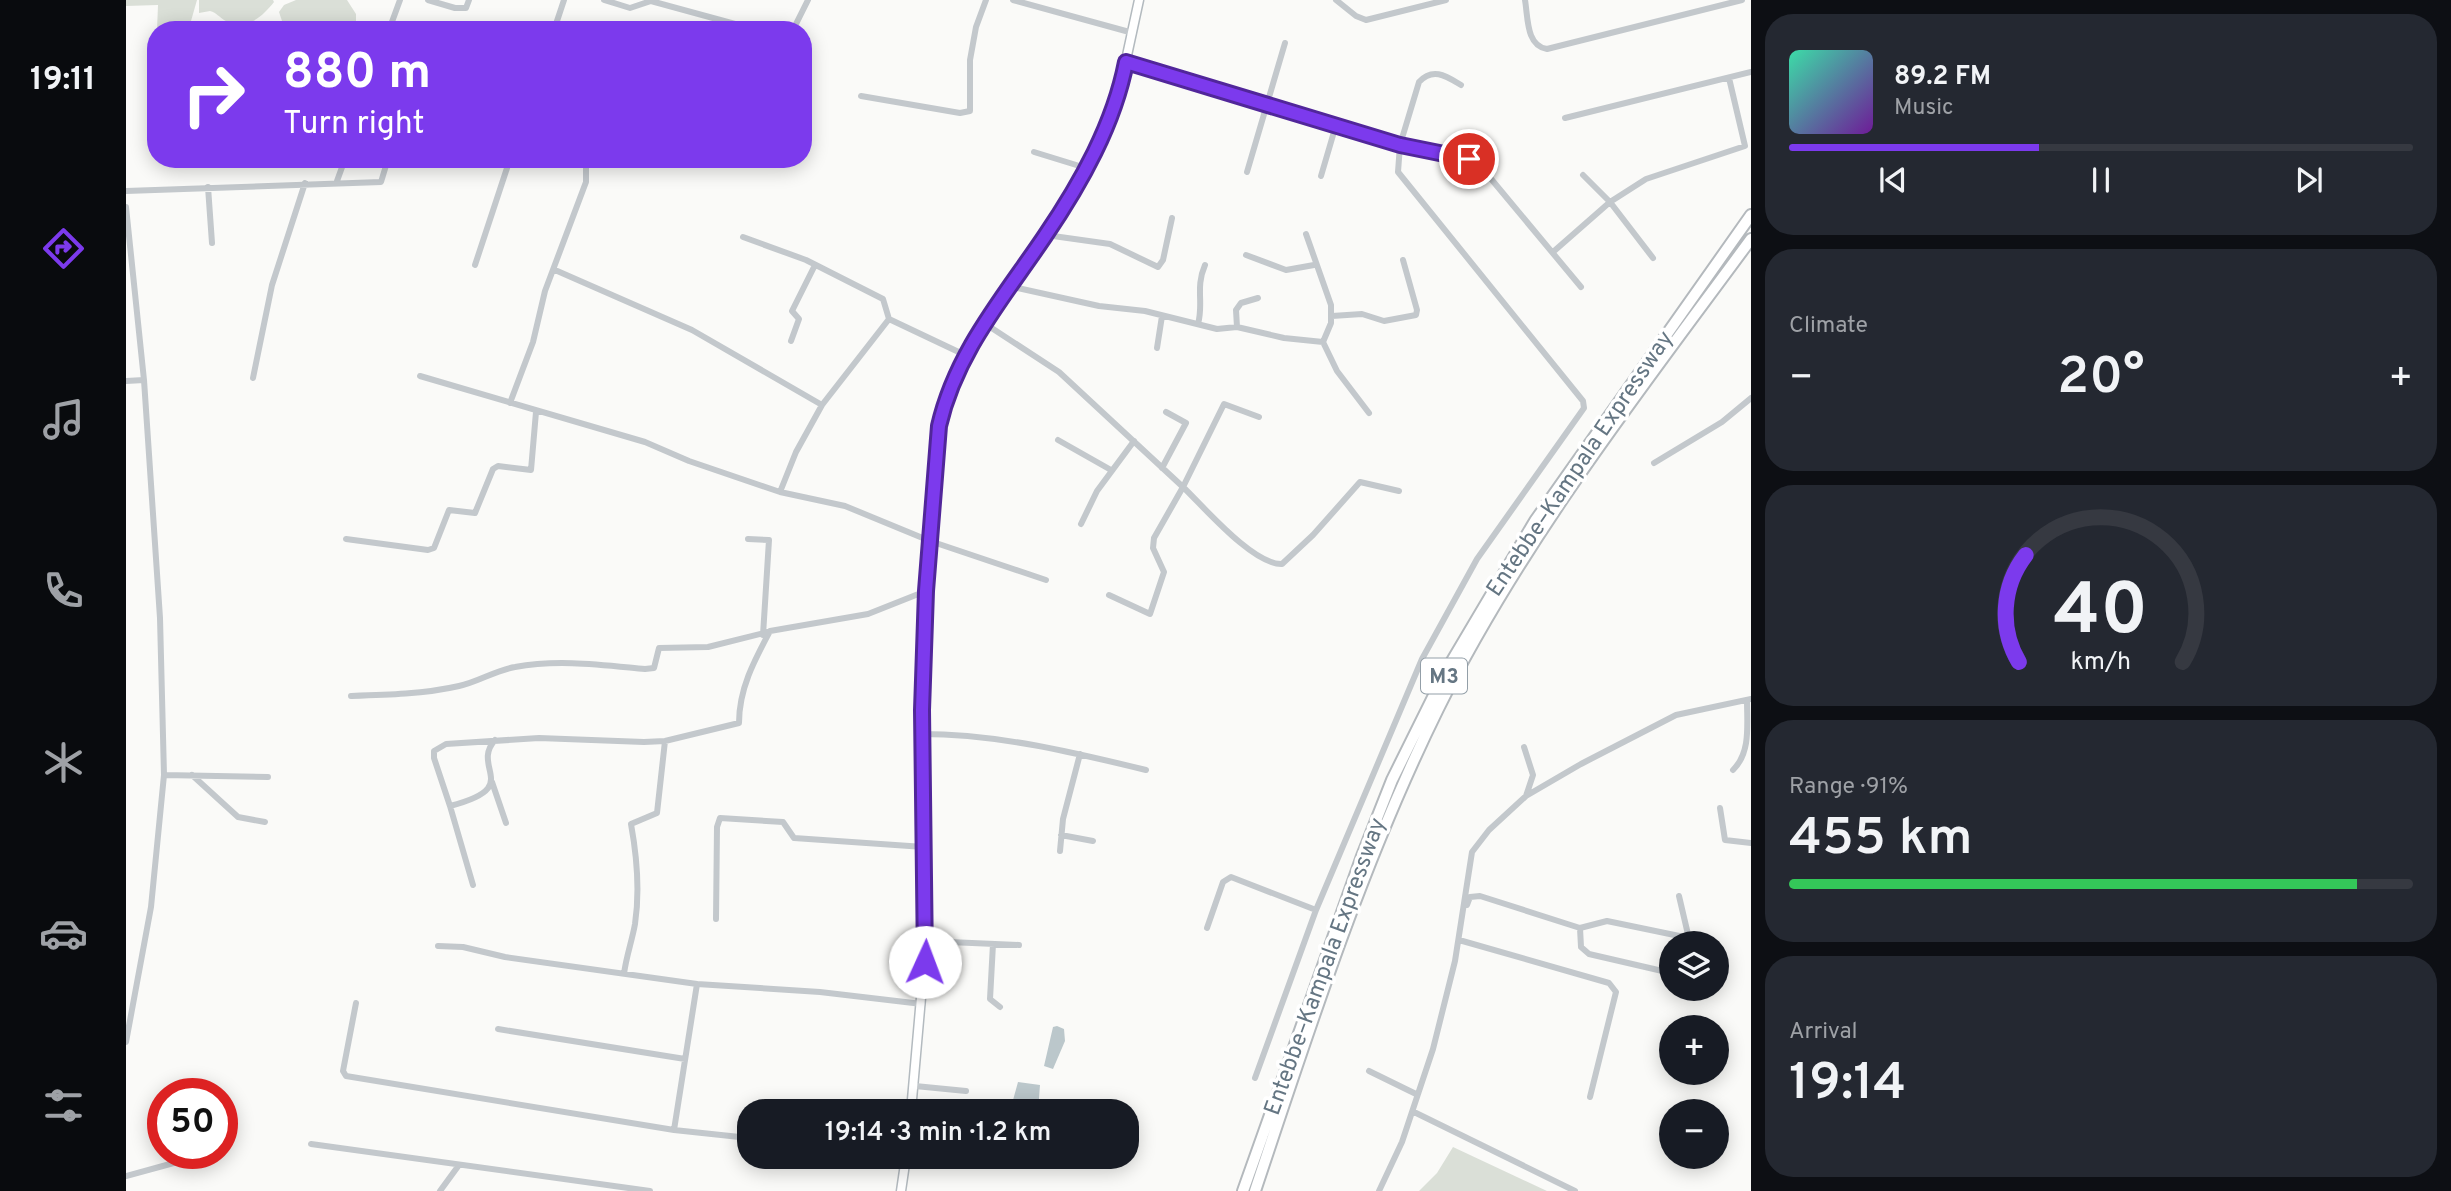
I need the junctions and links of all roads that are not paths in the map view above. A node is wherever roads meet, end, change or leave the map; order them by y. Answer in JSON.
{"nodes":[{"id":1,"x":400,"y":0,"type":"edge"},
{"id":2,"x":428,"y":0,"type":"edge"},
{"id":3,"x":469,"y":0,"type":"edge"},
{"id":4,"x":564,"y":0,"type":"edge"},
{"id":5,"x":604,"y":0,"type":"edge"},
{"id":6,"x":808,"y":0,"type":"edge"},
{"id":7,"x":986,"y":0,"type":"edge"},
{"id":8,"x":1013,"y":0,"type":"edge"},
{"id":9,"x":1139,"y":0,"type":"edge"},
{"id":10,"x":1336,"y":0,"type":"edge"},
{"id":11,"x":1446,"y":0,"type":"edge"},
{"id":12,"x":1525,"y":0,"type":"edge"},
{"id":13,"x":1742,"y":0,"type":"edge"},
{"id":14,"x":392,"y":21,"type":"edge"},
{"id":15,"x":557,"y":21,"type":"edge"},
{"id":16,"x":724,"y":21,"type":"edge"},
{"id":17,"x":798,"y":21,"type":"edge"},
{"id":18,"x":1133,"y":33,"type":"junction"},
{"id":19,"x":1285,"y":43,"type":"dead end"},
{"id":20,"x":1126,"y":62,"type":"junction"},
{"id":21,"x":1751,"y":72,"type":"edge"},
{"id":22,"x":1729,"y":78,"type":"junction"},
{"id":23,"x":1461,"y":85,"type":"dead end"},
{"id":24,"x":861,"y":96,"type":"dead end"},
{"id":25,"x":1265,"y":104,"type":"junction"},
{"id":26,"x":1565,"y":118,"type":"dead end"},
{"id":27,"x":1336,"y":125,"type":"junction"},
{"id":28,"x":1400,"y":145,"type":"junction"},
{"id":29,"x":1034,"y":152,"type":"dead end"},
{"id":30,"x":342,"y":168,"type":"edge"},
{"id":31,"x":385,"y":168,"type":"edge"},
{"id":32,"x":507,"y":168,"type":"edge"},
{"id":33,"x":586,"y":168,"type":"edge"},
{"id":34,"x":1086,"y":168,"type":"junction"},
{"id":35,"x":1247,"y":172,"type":"dead end"},
{"id":36,"x":1583,"y":175,"type":"dead end"},
{"id":37,"x":1321,"y":176,"type":"dead end"},
{"id":38,"x":337,"y":181,"type":"junction"},
{"id":39,"x":305,"y":183,"type":"junction"},
{"id":40,"x":208,"y":187,"type":"junction"},
{"id":41,"x":126,"y":191,"type":"edge"},
{"id":42,"x":1610,"y":202,"type":"junction"},
{"id":43,"x":126,"y":207,"type":"edge"},
{"id":44,"x":1751,"y":215,"type":"edge"},
{"id":45,"x":1172,"y":218,"type":"dead end"},
{"id":46,"x":1306,"y":233,"type":"dead end"},
{"id":47,"x":1046,"y":235,"type":"junction"},
{"id":48,"x":743,"y":237,"type":"dead end"},
{"id":49,"x":1751,"y":239,"type":"edge"},
{"id":50,"x":212,"y":243,"type":"dead end"},
{"id":51,"x":1553,"y":252,"type":"junction"},
{"id":52,"x":1247,"y":255,"type":"dead end"},
{"id":53,"x":1653,"y":258,"type":"dead end"},
{"id":54,"x":1403,"y":260,"type":"dead end"},
{"id":55,"x":475,"y":265,"type":"dead end"},
{"id":56,"x":815,"y":265,"type":"junction"},
{"id":57,"x":1205,"y":265,"type":"dead end"},
{"id":58,"x":1314,"y":265,"type":"junction"},
{"id":59,"x":555,"y":270,"type":"junction"},
{"id":60,"x":1009,"y":286,"type":"junction"},
{"id":61,"x":1581,"y":287,"type":"dead end"},
{"id":62,"x":130,"y":298,"type":"edge"},
{"id":63,"x":1258,"y":298,"type":"dead end"},
{"id":64,"x":1162,"y":316,"type":"junction"},
{"id":65,"x":1332,"y":316,"type":"junction"},
{"id":66,"x":889,"y":318,"type":"junction"},
{"id":67,"x":985,"y":323,"type":"junction"},
{"id":68,"x":1198,"y":324,"type":"junction"},
{"id":69,"x":1237,"y":327,"type":"junction"},
{"id":70,"x":790,"y":341,"type":"dead end"},
{"id":71,"x":1323,"y":342,"type":"junction"},
{"id":72,"x":1157,"y":348,"type":"dead end"},
{"id":73,"x":965,"y":355,"type":"junction"},
{"id":74,"x":420,"y":376,"type":"dead end"},
{"id":75,"x":253,"y":379,"type":"dead end"},
{"id":76,"x":144,"y":380,"type":"junction"},
{"id":77,"x":126,"y":381,"type":"edge"},
{"id":78,"x":1751,"y":398,"type":"edge"},
{"id":79,"x":510,"y":403,"type":"junction"},
{"id":80,"x":822,"y":405,"type":"junction"},
{"id":81,"x":536,"y":412,"type":"junction"},
{"id":82,"x":1166,"y":412,"type":"dead end"},
{"id":83,"x":1369,"y":413,"type":"dead end"},
{"id":84,"x":1259,"y":417,"type":"dead end"},
{"id":85,"x":1058,"y":440,"type":"dead end"},
{"id":86,"x":1134,"y":441,"type":"junction"},
{"id":87,"x":1654,"y":463,"type":"dead end"},
{"id":88,"x":1162,"y":467,"type":"junction"},
{"id":89,"x":1111,"y":470,"type":"junction"},
{"id":90,"x":1183,"y":486,"type":"junction"},
{"id":91,"x":1399,"y":491,"type":"dead end"},
{"id":92,"x":780,"y":492,"type":"junction"},
{"id":93,"x":1081,"y":524,"type":"dead end"},
{"id":94,"x":748,"y":538,"type":"dead end"},
{"id":95,"x":346,"y":539,"type":"dead end"},
{"id":96,"x":930,"y":541,"type":"junction"},
{"id":97,"x":1046,"y":580,"type":"dead end"},
{"id":98,"x":926,"y":591,"type":"junction"},
{"id":99,"x":1109,"y":595,"type":"dead end"},
{"id":100,"x":766,"y":633,"type":"junction"},
{"id":101,"x":351,"y":696,"type":"dead end"},
{"id":102,"x":1749,"y":700,"type":"edge"},
{"id":103,"x":922,"y":734,"type":"junction"},
{"id":104,"x":495,"y":740,"type":"junction"},
{"id":105,"x":664,"y":741,"type":"junction"},
{"id":106,"x":1524,"y":747,"type":"dead end"},
{"id":107,"x":1080,"y":754,"type":"junction"},
{"id":108,"x":1146,"y":770,"type":"dead end"},
{"id":109,"x":1733,"y":770,"type":"dead end"},
{"id":110,"x":164,"y":775,"type":"junction"},
{"id":111,"x":192,"y":775,"type":"junction"},
{"id":112,"x":268,"y":777,"type":"dead end"},
{"id":113,"x":492,"y":782,"type":"junction"},
{"id":114,"x":1526,"y":796,"type":"junction"},
{"id":115,"x":450,"y":806,"type":"junction"},
{"id":116,"x":1720,"y":808,"type":"dead end"},
{"id":117,"x":265,"y":822,"type":"dead end"},
{"id":118,"x":506,"y":823,"type":"dead end"},
{"id":119,"x":1061,"y":835,"type":"junction"},
{"id":120,"x":1093,"y":841,"type":"dead end"},
{"id":121,"x":1751,"y":843,"type":"edge"},
{"id":122,"x":924,"y":847,"type":"junction"},
{"id":123,"x":1060,"y":851,"type":"dead end"},
{"id":124,"x":473,"y":885,"type":"dead end"},
{"id":125,"x":1679,"y":896,"type":"dead end"},
{"id":126,"x":1316,"y":909,"type":"junction"},
{"id":127,"x":1464,"y":909,"type":"junction"},
{"id":128,"x":716,"y":919,"type":"dead end"},
{"id":129,"x":1207,"y":928,"type":"dead end"},
{"id":130,"x":1580,"y":928,"type":"junction"},
{"id":131,"x":1688,"y":931,"type":"edge"},
{"id":132,"x":1659,"y":934,"type":"edge"},
{"id":133,"x":1459,"y":940,"type":"junction"},
{"id":134,"x":926,"y":941,"type":"junction"},
{"id":135,"x":993,"y":944,"type":"junction"},
{"id":136,"x":1019,"y":945,"type":"dead end"},
{"id":137,"x":438,"y":946,"type":"dead end"},
{"id":138,"x":1659,"y":970,"type":"edge"},
{"id":139,"x":624,"y":974,"type":"junction"},
{"id":140,"x":697,"y":984,"type":"junction"},
{"id":141,"x":356,"y":1003,"type":"dead end"},
{"id":142,"x":922,"y":1004,"type":"junction"},
{"id":143,"x":1000,"y":1007,"type":"dead end"},
{"id":144,"x":499,"y":1029,"type":"dead end"},
{"id":145,"x":126,"y":1042,"type":"edge"},
{"id":146,"x":685,"y":1059,"type":"junction"},
{"id":147,"x":1369,"y":1071,"type":"dead end"},
{"id":148,"x":1255,"y":1078,"type":"dead end"},
{"id":149,"x":915,"y":1086,"type":"junction"},
{"id":150,"x":966,"y":1091,"type":"dead end"},
{"id":151,"x":1416,"y":1094,"type":"junction"},
{"id":152,"x":1590,"y":1097,"type":"dead end"},
{"id":153,"x":913,"y":1099,"type":"edge"},
{"id":154,"x":1413,"y":1112,"type":"junction"},
{"id":155,"x":674,"y":1130,"type":"junction"},
{"id":156,"x":737,"y":1137,"type":"edge"},
{"id":157,"x":311,"y":1144,"type":"dead end"},
{"id":158,"x":459,"y":1165,"type":"junction"},
{"id":159,"x":152,"y":1169,"type":"edge"},
{"id":160,"x":904,"y":1169,"type":"edge"},
{"id":161,"x":126,"y":1176,"type":"edge"},
{"id":162,"x":440,"y":1191,"type":"edge"},
{"id":163,"x":650,"y":1191,"type":"edge"},
{"id":164,"x":901,"y":1191,"type":"edge"},
{"id":165,"x":1243,"y":1191,"type":"edge"},
{"id":166,"x":1255,"y":1191,"type":"edge"},
{"id":167,"x":1379,"y":1191,"type":"edge"},
{"id":168,"x":1575,"y":1191,"type":"edge"}],
"edges":[{"from":1,"to":14,"type":"street"},
{"from":2,"to":3,"type":"street"},
{"from":4,"to":15,"type":"street"},
{"from":5,"to":16,"type":"street"},
{"from":6,"to":17,"type":"street"},
{"from":7,"to":24,"type":"street"},
{"from":8,"to":18,"type":"street"},
{"from":9,"to":18,"type":"main road"},
{"from":10,"to":11,"type":"street"},
{"from":12,"to":13,"type":"street"},
{"from":18,"to":20,"type":"main road"},
{"from":19,"to":25,"type":"street"},
{"from":20,"to":25,"type":"street"},
{"from":20,"to":34,"type":"main road"},
{"from":21,"to":22,"type":"street"},
{"from":22,"to":26,"type":"street"},
{"from":22,"to":42,"type":"street"},
{"from":23,"to":28,"type":"street"},
{"from":25,"to":27,"type":"street"},
{"from":25,"to":35,"type":"street"},
{"from":27,"to":28,"type":"street"},
{"from":27,"to":37,"type":"street"},
{"from":28,"to":51,"type":"street"},
{"from":28,"to":126,"type":"street"},
{"from":29,"to":34,"type":"street"},
{"from":30,"to":38,"type":"street"},
{"from":31,"to":38,"type":"street"},
{"from":32,"to":55,"type":"street"},
{"from":33,"to":59,"type":"street"},
{"from":34,"to":47,"type":"main road"},
{"from":36,"to":42,"type":"street"},
{"from":38,"to":39,"type":"street"},
{"from":39,"to":40,"type":"street"},
{"from":39,"to":75,"type":"street"},
{"from":40,"to":41,"type":"street"},
{"from":40,"to":50,"type":"street"},
{"from":42,"to":51,"type":"street"},
{"from":42,"to":53,"type":"street"},
{"from":43,"to":62,"type":"street"},
{"from":44,"to":165,"type":"highway","name":"Entebbe–Kampala Expressway","number":"M3"},
{"from":45,"to":47,"type":"street"},
{"from":46,"to":58,"type":"street"},
{"from":47,"to":60,"type":"main road"},
{"from":48,"to":56,"type":"street"},
{"from":49,"to":166,"type":"highway","name":"Entebbe–Kampala Expressway","number":"M3"},
{"from":51,"to":61,"type":"street"},
{"from":52,"to":58,"type":"street"},
{"from":54,"to":65,"type":"street"},
{"from":56,"to":66,"type":"street"},
{"from":56,"to":70,"type":"street"},
{"from":57,"to":68,"type":"street"},
{"from":58,"to":65,"type":"street"},
{"from":59,"to":79,"type":"street"},
{"from":59,"to":80,"type":"street"},
{"from":60,"to":64,"type":"street"},
{"from":60,"to":67,"type":"main road"},
{"from":62,"to":76,"type":"street"},
{"from":63,"to":69,"type":"street"},
{"from":64,"to":68,"type":"street"},
{"from":64,"to":72,"type":"street"},
{"from":65,"to":71,"type":"street"},
{"from":66,"to":73,"type":"street"},
{"from":66,"to":80,"type":"street"},
{"from":67,"to":73,"type":"main road"},
{"from":67,"to":86,"type":"street"},
{"from":68,"to":69,"type":"street"},
{"from":69,"to":71,"type":"street"},
{"from":71,"to":83,"type":"street"},
{"from":73,"to":96,"type":"main road"},
{"from":74,"to":79,"type":"street"},
{"from":76,"to":77,"type":"street"},
{"from":76,"to":110,"type":"street"},
{"from":78,"to":87,"type":"street"},
{"from":79,"to":81,"type":"street"},
{"from":80,"to":92,"type":"street"},
{"from":81,"to":92,"type":"street"},
{"from":81,"to":95,"type":"street"},
{"from":82,"to":88,"type":"street"},
{"from":84,"to":90,"type":"street"},
{"from":85,"to":89,"type":"street"},
{"from":86,"to":88,"type":"street"},
{"from":86,"to":89,"type":"street"},
{"from":88,"to":90,"type":"street"},
{"from":89,"to":93,"type":"street"},
{"from":90,"to":91,"type":"street"},
{"from":90,"to":99,"type":"street"},
{"from":92,"to":96,"type":"street"},
{"from":94,"to":100,"type":"street"},
{"from":96,"to":97,"type":"street"},
{"from":96,"to":98,"type":"main road"},
{"from":98,"to":100,"type":"street"},
{"from":98,"to":103,"type":"main road"},
{"from":100,"to":101,"type":"street"},
{"from":100,"to":105,"type":"street"},
{"from":102,"to":109,"type":"street"},
{"from":102,"to":114,"type":"street"},
{"from":103,"to":107,"type":"street"},
{"from":103,"to":122,"type":"main road"},
{"from":104,"to":105,"type":"street"},
{"from":104,"to":113,"type":"street"},
{"from":104,"to":115,"type":"street"},
{"from":105,"to":139,"type":"street"},
{"from":106,"to":114,"type":"street"},
{"from":107,"to":108,"type":"street"},
{"from":107,"to":119,"type":"street"},
{"from":110,"to":111,"type":"street"},
{"from":110,"to":145,"type":"street"},
{"from":111,"to":112,"type":"street"},
{"from":111,"to":117,"type":"street"},
{"from":113,"to":115,"type":"street"},
{"from":113,"to":118,"type":"street"},
{"from":114,"to":127,"type":"street"},
{"from":115,"to":124,"type":"street"},
{"from":116,"to":121,"type":"street"},
{"from":119,"to":120,"type":"street"},
{"from":119,"to":123,"type":"street"},
{"from":122,"to":128,"type":"street"},
{"from":122,"to":134,"type":"main road"},
{"from":125,"to":131,"type":"street"},
{"from":126,"to":129,"type":"street"},
{"from":126,"to":148,"type":"street"},
{"from":127,"to":130,"type":"street"},
{"from":127,"to":133,"type":"street"},
{"from":130,"to":132,"type":"street"},
{"from":130,"to":138,"type":"street"},
{"from":133,"to":151,"type":"street"},
{"from":133,"to":152,"type":"street"},
{"from":134,"to":135,"type":"street"},
{"from":134,"to":142,"type":"main road"},
{"from":135,"to":136,"type":"street"},
{"from":135,"to":143,"type":"street"},
{"from":137,"to":139,"type":"street"},
{"from":139,"to":140,"type":"street"},
{"from":140,"to":142,"type":"street"},
{"from":140,"to":146,"type":"street"},
{"from":141,"to":155,"type":"street"},
{"from":142,"to":149,"type":"main road"},
{"from":144,"to":146,"type":"street"},
{"from":146,"to":155,"type":"street"},
{"from":147,"to":151,"type":"street"},
{"from":149,"to":150,"type":"street"},
{"from":149,"to":153,"type":"main road"},
{"from":151,"to":154,"type":"street"},
{"from":154,"to":167,"type":"street"},
{"from":154,"to":168,"type":"street"},
{"from":155,"to":156,"type":"street"},
{"from":157,"to":158,"type":"street"},
{"from":158,"to":162,"type":"street"},
{"from":158,"to":163,"type":"street"},
{"from":159,"to":161,"type":"street"},
{"from":160,"to":164,"type":"main road"}]}
